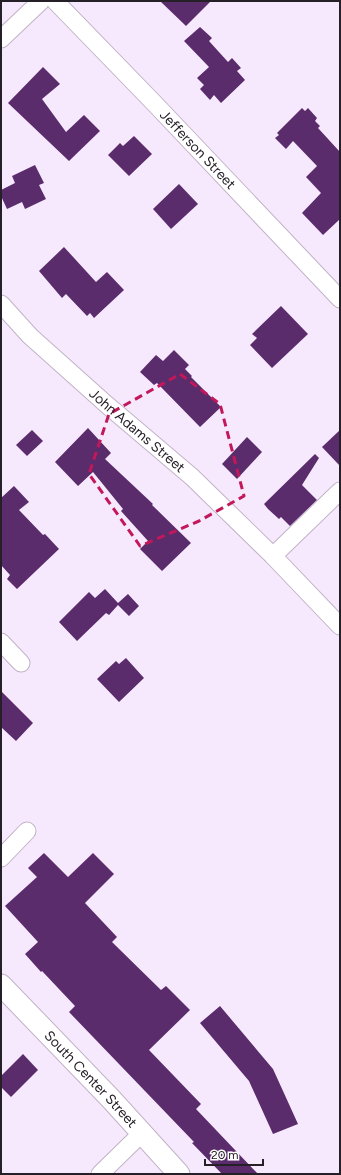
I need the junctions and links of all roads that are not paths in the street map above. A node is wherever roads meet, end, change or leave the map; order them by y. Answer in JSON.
{"nodes":[{"id":1,"x":41,"y":1,"type":"edge"},
{"id":2,"x":55,"y":1,"type":"edge"},
{"id":3,"x":1,"y":39,"type":"edge"},
{"id":4,"x":340,"y":299,"type":"edge"},
{"id":5,"x":1,"y":304,"type":"edge"},
{"id":6,"x":340,"y":491,"type":"edge"},
{"id":7,"x":273,"y":556,"type":"junction"},
{"id":8,"x":340,"y":626,"type":"edge"},
{"id":9,"x":1,"y":642,"type":"edge"},
{"id":10,"x":21,"y":663,"type":"dead end"},
{"id":11,"x":28,"y":831,"type":"dead end"},
{"id":12,"x":1,"y":858,"type":"edge"},
{"id":13,"x":1,"y":984,"type":"edge"},
{"id":14,"x":142,"y":1133,"type":"junction"},
{"id":15,"x":100,"y":1174,"type":"edge"},
{"id":16,"x":179,"y":1174,"type":"edge"}],
"edges":[{"from":1,"to":3,"type":"street"},
{"from":2,"to":4,"type":"street","name":"Jefferson Street"},
{"from":5,"to":7,"type":"street","name":"John Adams Street"},
{"from":6,"to":7,"type":"street"},
{"from":7,"to":8,"type":"street","name":"John Adams Street"},
{"from":9,"to":10,"type":"street"},
{"from":11,"to":12,"type":"street"},
{"from":13,"to":14,"type":"street","name":"South Center Street"},
{"from":14,"to":15,"type":"street"},
{"from":14,"to":16,"type":"street","name":"South Center Street"}]}
